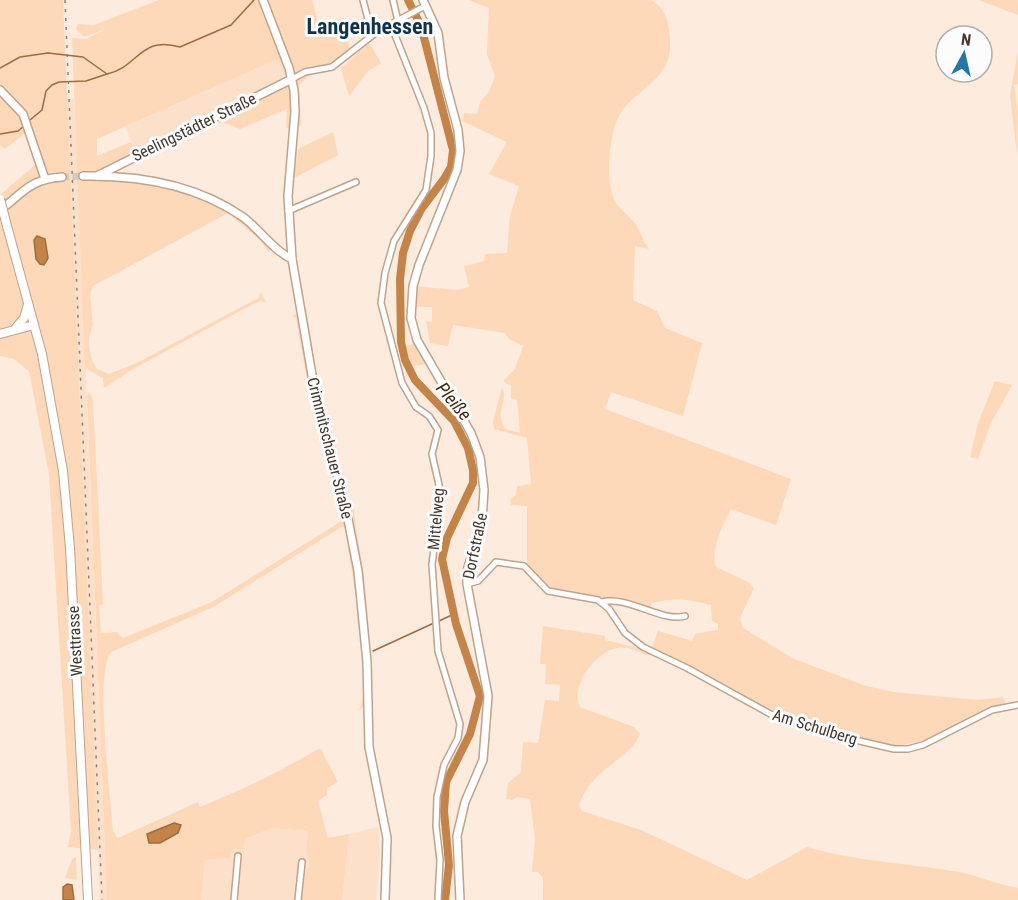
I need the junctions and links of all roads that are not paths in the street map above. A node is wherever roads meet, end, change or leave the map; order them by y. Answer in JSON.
{"nodes":[{"id":1,"x":363,"y":0,"type":"edge"},
{"id":2,"x":393,"y":0,"type":"edge"},
{"id":3,"x":264,"y":1,"type":"edge"},
{"id":4,"x":422,"y":5,"type":"edge"},
{"id":5,"x":398,"y":21,"type":"junction"},
{"id":6,"x":391,"y":25,"type":"junction"},
{"id":7,"x":372,"y":35,"type":"junction"},
{"id":8,"x":292,"y":79,"type":"junction"},
{"id":9,"x":0,"y":90,"type":"edge"},
{"id":10,"x":83,"y":176,"type":"tunnel mouth"},
{"id":11,"x":97,"y":176,"type":"junction"},
{"id":12,"x":62,"y":177,"type":"tunnel mouth"},
{"id":13,"x":45,"y":179,"type":"junction"},
{"id":14,"x":356,"y":182,"type":"dead end"},
{"id":15,"x":0,"y":199,"type":"edge"},
{"id":16,"x":0,"y":210,"type":"edge"},
{"id":17,"x":288,"y":211,"type":"junction"},
{"id":18,"x":292,"y":259,"type":"junction"},
{"id":19,"x":28,"y":302,"type":"junction"},
{"id":20,"x":34,"y":325,"type":"junction"},
{"id":21,"x":14,"y":330,"type":"junction"},
{"id":22,"x":0,"y":334,"type":"edge"},
{"id":23,"x":466,"y":584,"type":"junction"},
{"id":24,"x":601,"y":602,"type":"junction"},
{"id":25,"x":686,"y":616,"type":"dead end"},
{"id":26,"x":1018,"y":705,"type":"edge"},
{"id":27,"x":238,"y":856,"type":"dead end"},
{"id":28,"x":302,"y":862,"type":"dead end"},
{"id":29,"x":88,"y":900,"type":"edge"},
{"id":30,"x":234,"y":900,"type":"edge"},
{"id":31,"x":298,"y":900,"type":"edge"},
{"id":32,"x":385,"y":900,"type":"edge"},
{"id":33,"x":438,"y":900,"type":"edge"},
{"id":34,"x":460,"y":900,"type":"edge"}],
"edges":[{"from":1,"to":7,"type":"street"},
{"from":2,"to":5,"type":"street"},
{"from":3,"to":8,"type":"street","name":"Crimmitschauer Straße"},
{"from":4,"to":5,"type":"street"},
{"from":4,"to":23,"type":"street","name":"Dorfstraße"},
{"from":5,"to":6,"type":"street"},
{"from":6,"to":7,"type":"street"},
{"from":6,"to":33,"type":"street","name":"Mittelweg"},
{"from":7,"to":8,"type":"street"},
{"from":8,"to":11,"type":"street","name":"Seelingstädter Straße"},
{"from":8,"to":17,"type":"street","name":"Crimmitschauer Straße"},
{"from":9,"to":13,"type":"street"},
{"from":10,"to":11,"type":"street","name":"Seelingstädter Straße"},
{"from":11,"to":18,"type":"street","name":"Seelingstädter Straße"},
{"from":12,"to":13,"type":"street"},
{"from":13,"to":16,"type":"street"},
{"from":14,"to":17,"type":"street"},
{"from":15,"to":19,"type":"main road","name":"Westtrasse","bridge":true},
{"from":17,"to":18,"type":"street","name":"Crimmitschauer Straße"},
{"from":18,"to":32,"type":"street","name":"Crimmitschauer Straße"},
{"from":19,"to":20,"type":"main road","name":"Westtrasse"},
{"from":19,"to":21,"type":"main road"},
{"from":20,"to":21,"type":"main road"},
{"from":20,"to":29,"type":"main road","name":"Westtrasse"},
{"from":21,"to":22,"type":"main road"},
{"from":23,"to":24,"type":"street"},
{"from":23,"to":34,"type":"street","name":"Dorfstraße"},
{"from":24,"to":25,"type":"street"},
{"from":24,"to":26,"type":"street","name":"Am Schulberg"},
{"from":27,"to":30,"type":"street"},
{"from":28,"to":31,"type":"street"}]}
